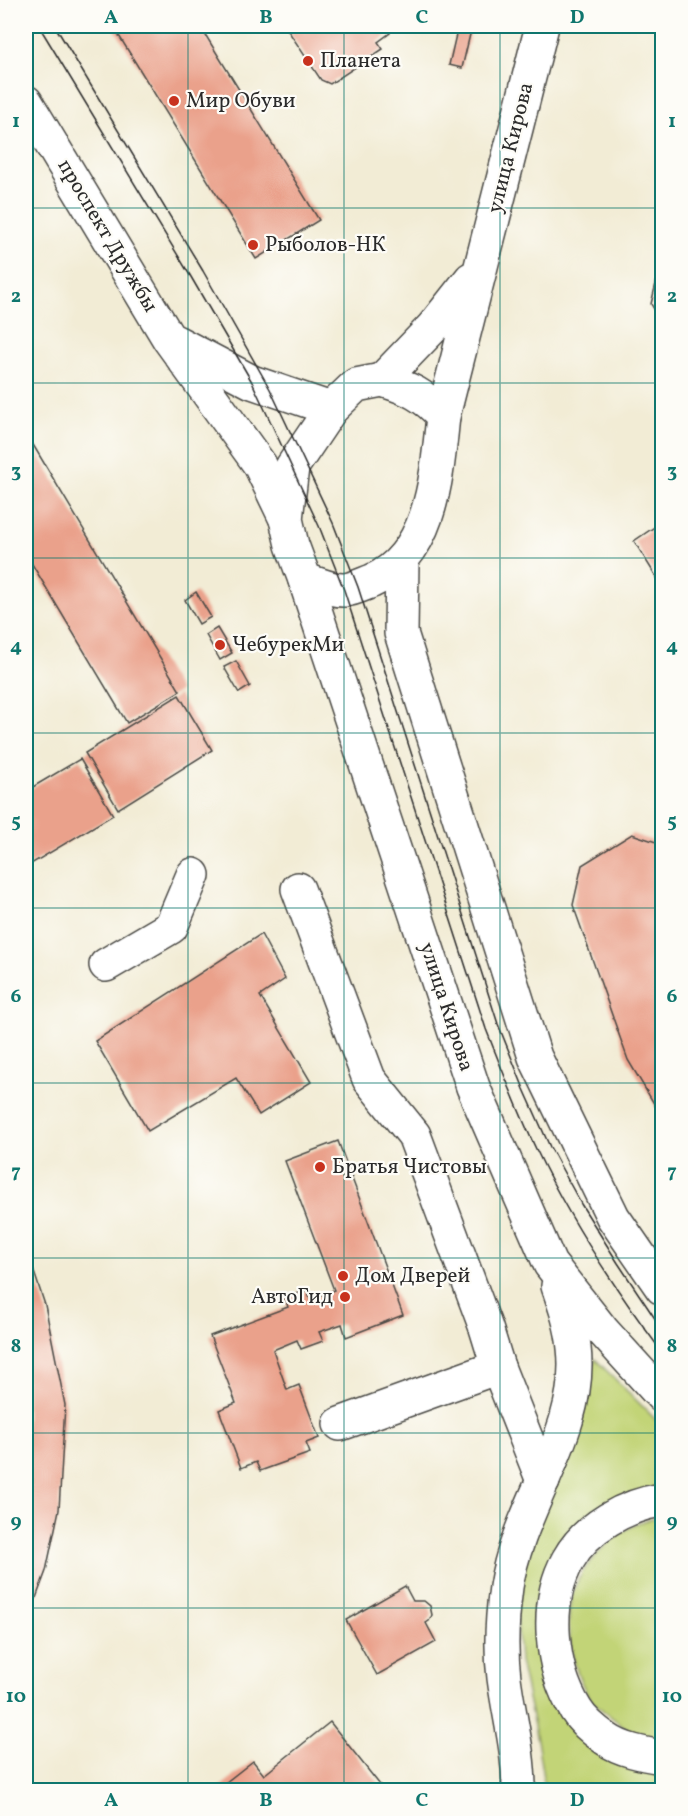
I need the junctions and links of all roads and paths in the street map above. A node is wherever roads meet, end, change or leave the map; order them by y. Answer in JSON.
{"nodes":[{"id":1,"x":542,"y":26,"type":"edge"},
{"id":2,"x":26,"y":102,"type":"edge"},
{"id":3,"x":478,"y":271,"type":"junction"},
{"id":4,"x":169,"y":339,"type":"junction"},
{"id":5,"x":382,"y":380,"type":"junction"},
{"id":6,"x":331,"y":409,"type":"junction"},
{"id":7,"x":443,"y":416,"type":"junction"},
{"id":8,"x":286,"y":519,"type":"junction"},
{"id":9,"x":402,"y":560,"type":"junction"},
{"id":10,"x":305,"y":580,"type":"junction"},
{"id":11,"x":193,"y":875,"type":"dead end"},
{"id":12,"x":298,"y":889,"type":"dead end"},
{"id":13,"x":105,"y":965,"type":"dead end"},
{"id":14,"x":550,"y":1264,"type":"junction"},
{"id":15,"x":662,"y":1287,"type":"edge"},
{"id":16,"x":498,"y":1367,"type":"junction"},
{"id":17,"x":663,"y":1396,"type":"edge"},
{"id":18,"x":340,"y":1424,"type":"dead end"},
{"id":19,"x":543,"y":1481,"type":"junction"},
{"id":20,"x":663,"y":1500,"type":"edge"},
{"id":21,"x":663,"y":1757,"type":"edge"},
{"id":22,"x":519,"y":1791,"type":"edge"}],
"edges":[{"from":1,"to":3,"type":"main road","name":"улица Кирова"},
{"from":2,"to":4,"type":"main road","name":"проспект Дружбы"},
{"from":3,"to":5,"type":"main road","name":"улица Кирова"},
{"from":3,"to":7,"type":"main road","name":"улица Кирова"},
{"from":4,"to":6,"type":"main road"},
{"from":4,"to":8,"type":"main road","name":"проспект Дружбы"},
{"from":5,"to":6,"type":"main road"},
{"from":5,"to":7,"type":"main road"},
{"from":6,"to":8,"type":"main road"},
{"from":7,"to":9,"type":"main road"},
{"from":8,"to":10,"type":"main road"},
{"from":9,"to":10,"type":"main road"},
{"from":9,"to":15,"type":"main road"},
{"from":10,"to":14,"type":"main road","name":"улица Кирова"},
{"from":11,"to":13,"type":"main road"},
{"from":12,"to":16,"type":"main road"},
{"from":14,"to":17,"type":"main road","name":"улица Кирова"},
{"from":14,"to":19,"type":"main road"},
{"from":16,"to":18,"type":"main road"},
{"from":16,"to":19,"type":"main road"},
{"from":19,"to":22,"type":"main road"},
{"from":20,"to":21,"type":"main road"}]}
